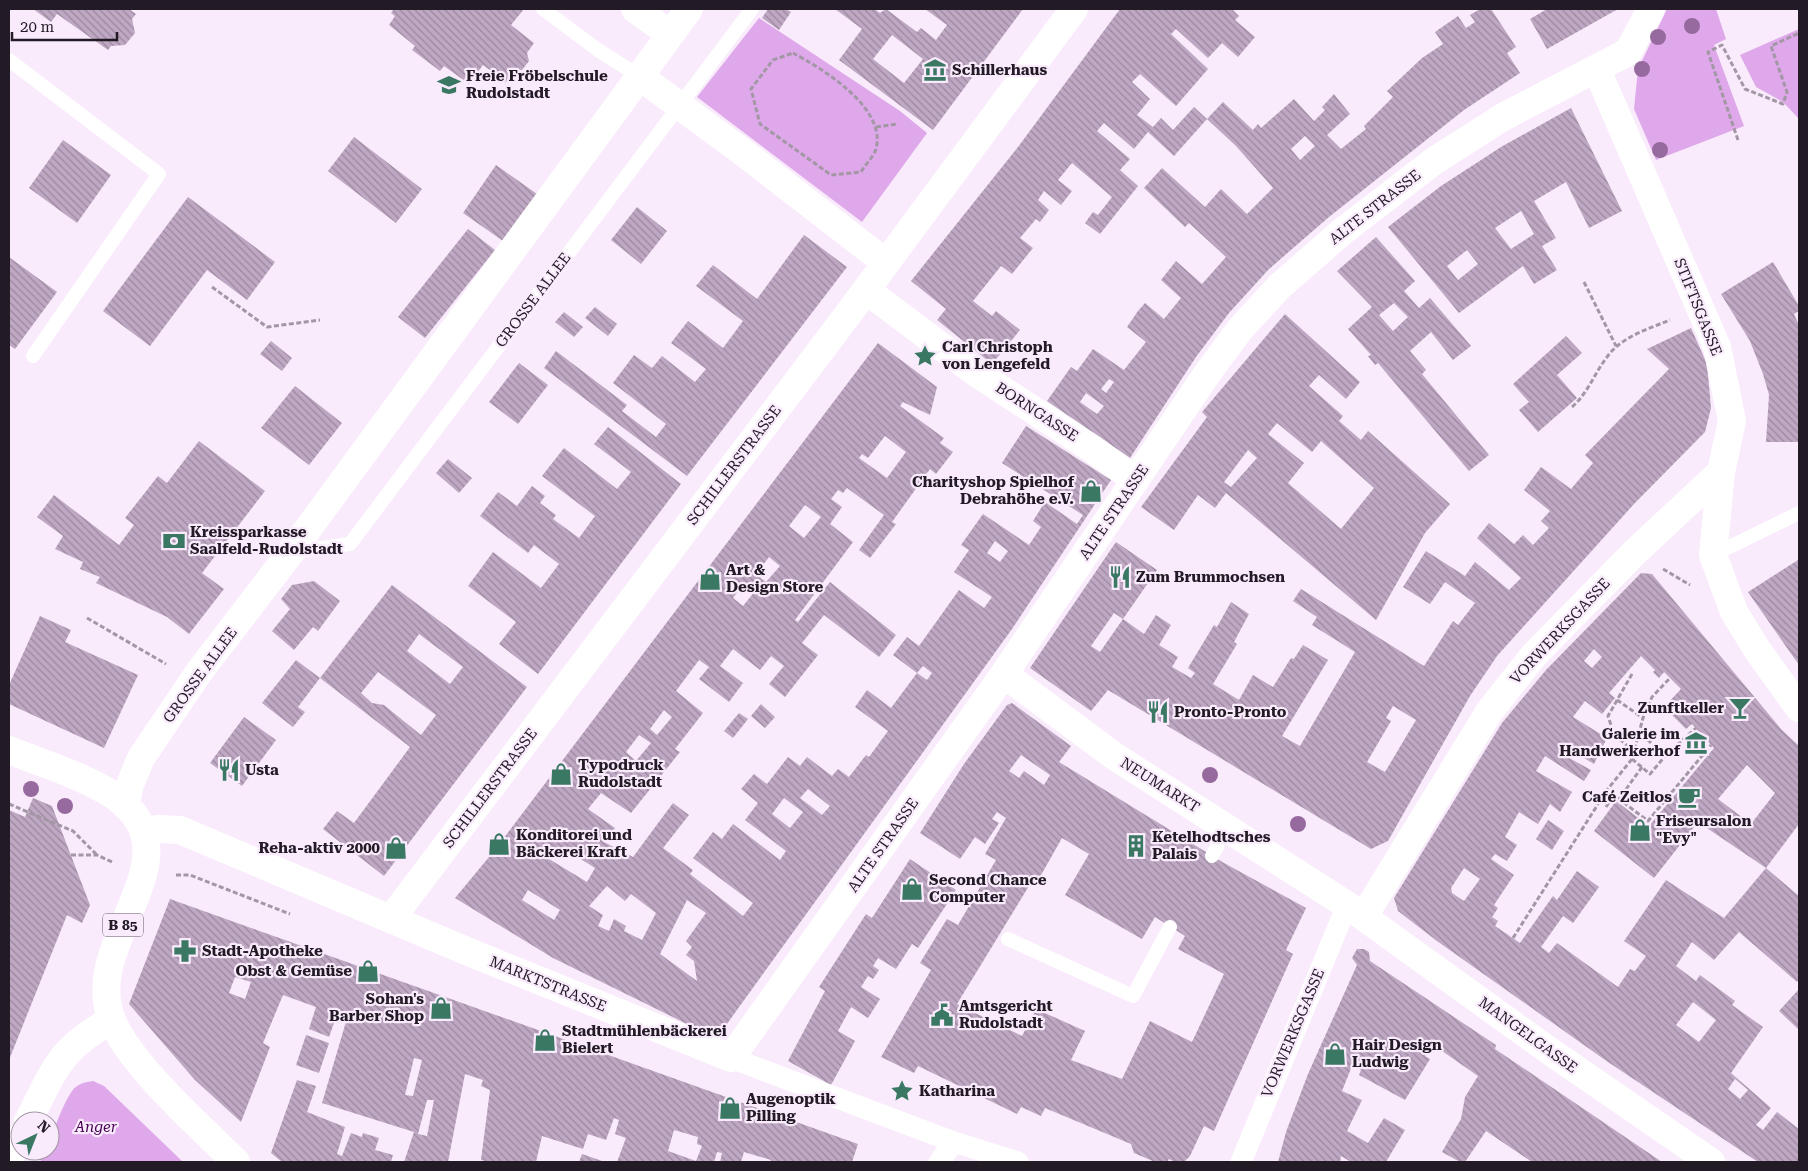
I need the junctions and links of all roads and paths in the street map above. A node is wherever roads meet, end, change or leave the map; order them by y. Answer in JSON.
{"nodes":[{"id":1,"x":543,"y":9,"type":"edge"},
{"id":2,"x":635,"y":9,"type":"edge"},
{"id":3,"x":689,"y":9,"type":"edge"},
{"id":4,"x":752,"y":9,"type":"edge"},
{"id":5,"x":1074,"y":9,"type":"edge"},
{"id":6,"x":1652,"y":9,"type":"edge"},
{"id":7,"x":1799,"y":32,"type":"edge"},
{"id":8,"x":670,"y":34,"type":"junction"},
{"id":9,"x":9,"y":60,"type":"edge"},
{"id":10,"x":1597,"y":70,"type":"junction"},
{"id":11,"x":640,"y":76,"type":"junction"},
{"id":12,"x":680,"y":104,"type":"junction"},
{"id":13,"x":898,"y":124,"type":"dead end"},
{"id":14,"x":876,"y":127,"type":"junction"},
{"id":15,"x":1738,"y":140,"type":"dead end"},
{"id":16,"x":885,"y":262,"type":"junction"},
{"id":17,"x":1584,"y":282,"type":"dead end"},
{"id":18,"x":212,"y":287,"type":"dead end"},
{"id":19,"x":866,"y":290,"type":"junction"},
{"id":20,"x":1701,"y":309,"type":"junction"},
{"id":21,"x":320,"y":320,"type":"dead end"},
{"id":22,"x":1616,"y":346,"type":"junction"},
{"id":23,"x":33,"y":356,"type":"dead end"},
{"id":24,"x":1572,"y":407,"type":"dead end"},
{"id":25,"x":1721,"y":472,"type":"junction"},
{"id":26,"x":1136,"y":480,"type":"junction"},
{"id":27,"x":1799,"y":513,"type":"edge"},
{"id":28,"x":291,"y":552,"type":"junction"},
{"id":29,"x":1635,"y":552,"type":"junction"},
{"id":30,"x":1713,"y":555,"type":"junction"},
{"id":31,"x":1693,"y":587,"type":"dead end"},
{"id":32,"x":87,"y":618,"type":"dead end"},
{"id":33,"x":1004,"y":674,"type":"junction"},
{"id":34,"x":1632,"y":674,"type":"dead end"},
{"id":35,"x":1670,"y":678,"type":"dead end"},
{"id":36,"x":195,"y":681,"type":"junction"},
{"id":37,"x":1617,"y":700,"type":"junction"},
{"id":38,"x":1799,"y":708,"type":"edge"},
{"id":39,"x":1643,"y":718,"type":"junction"},
{"id":40,"x":1696,"y":728,"type":"dead end"},
{"id":41,"x":1639,"y":733,"type":"junction"},
{"id":42,"x":1711,"y":745,"type":"dead end"},
{"id":43,"x":9,"y":750,"type":"edge"},
{"id":44,"x":1634,"y":752,"type":"junction"},
{"id":45,"x":1666,"y":755,"type":"junction"},
{"id":46,"x":1632,"y":759,"type":"junction"},
{"id":47,"x":1642,"y":766,"type":"junction"},
{"id":48,"x":1607,"y":790,"type":"junction"},
{"id":49,"x":9,"y":804,"type":"edge"},
{"id":50,"x":126,"y":806,"type":"junction"},
{"id":51,"x":1606,"y":807,"type":"dead end"},
{"id":52,"x":1227,"y":828,"type":"junction"},
{"id":53,"x":144,"y":831,"type":"junction"},
{"id":54,"x":97,"y":855,"type":"junction"},
{"id":55,"x":71,"y":856,"type":"dead end"},
{"id":56,"x":1212,"y":856,"type":"dead end"},
{"id":57,"x":143,"y":876,"type":"junction"},
{"id":58,"x":1355,"y":910,"type":"junction"},
{"id":59,"x":391,"y":919,"type":"junction"},
{"id":60,"x":1170,"y":927,"type":"dead end"},
{"id":61,"x":1513,"y":938,"type":"dead end"},
{"id":62,"x":1008,"y":940,"type":"dead end"},
{"id":63,"x":112,"y":1020,"type":"junction"},
{"id":64,"x":731,"y":1058,"type":"junction"},
{"id":65,"x":33,"y":1111,"type":"edge"},
{"id":66,"x":954,"y":1142,"type":"junction"},
{"id":67,"x":236,"y":1162,"type":"edge"},
{"id":68,"x":939,"y":1162,"type":"edge"},
{"id":69,"x":1018,"y":1162,"type":"edge"},
{"id":70,"x":1241,"y":1162,"type":"edge"},
{"id":71,"x":1711,"y":1162,"type":"edge"}],
"edges":[{"from":1,"to":11,"type":"lane"},
{"from":2,"to":8,"type":"street"},
{"from":3,"to":8,"type":"street","name":"GROSSE ALLEE"},
{"from":4,"to":12,"type":"lane","name":"GROSSE ALLEE"},
{"from":5,"to":16,"type":"street","name":"SCHILLERSTRASSE"},
{"from":6,"to":10,"type":"street"},
{"from":7,"to":15,"type":"path"},
{"from":8,"to":11,"type":"street","name":"GROSSE ALLEE"},
{"from":9,"to":23,"type":"lane"},
{"from":10,"to":20,"type":"street","name":"STIFTSGASSE"},
{"from":10,"to":26,"type":"street","name":"ALTE STRASSE"},
{"from":11,"to":12,"type":"street"},
{"from":11,"to":28,"type":"street","name":"GROSSE ALLEE"},
{"from":12,"to":16,"type":"street"},
{"from":12,"to":28,"type":"lane","name":"GROSSE ALLEE"},
{"from":13,"to":14,"type":"path"},
{"from":14,"to":14,"type":"path"},
{"from":16,"to":19,"type":"street","name":"SCHILLERSTRASSE"},
{"from":17,"to":22,"type":"path"},
{"from":18,"to":21,"type":"path"},
{"from":19,"to":26,"type":"street","name":"BORNGASSE"},
{"from":19,"to":59,"type":"street","name":"SCHILLERSTRASSE"},
{"from":20,"to":22,"type":"path"},
{"from":20,"to":25,"type":"street","name":"STIFTSGASSE"},
{"from":22,"to":24,"type":"path"},
{"from":25,"to":29,"type":"street","name":"VORWERKSGASSE"},
{"from":25,"to":30,"type":"street","name":"STIFTSGASSE"},
{"from":26,"to":33,"type":"street","name":"ALTE STRASSE"},
{"from":27,"to":30,"type":"lane"},
{"from":28,"to":36,"type":"street","name":"GROSSE ALLEE"},
{"from":29,"to":31,"type":"path"},
{"from":29,"to":58,"type":"street","name":"VORWERKSGASSE"},
{"from":30,"to":38,"type":"street","name":"STIFTSGASSE"},
{"from":32,"to":36,"type":"path"},
{"from":33,"to":52,"type":"street","name":"NEUMARKT"},
{"from":33,"to":64,"type":"street","name":"ALTE STRASSE"},
{"from":34,"to":37,"type":"path"},
{"from":35,"to":39,"type":"path"},
{"from":36,"to":50,"type":"street","name":"GROSSE ALLEE"},
{"from":37,"to":39,"type":"path"},
{"from":37,"to":44,"type":"path"},
{"from":39,"to":41,"type":"path"},
{"from":40,"to":45,"type":"path"},
{"from":41,"to":44,"type":"path"},
{"from":41,"to":45,"type":"path"},
{"from":42,"to":47,"type":"path"},
{"from":43,"to":50,"type":"street"},
{"from":44,"to":46,"type":"path"},
{"from":45,"to":47,"type":"path"},
{"from":46,"to":47,"type":"path"},
{"from":46,"to":48,"type":"path"},
{"from":48,"to":51,"type":"path"},
{"from":48,"to":61,"type":"path"},
{"from":49,"to":54,"type":"path"},
{"from":50,"to":53,"type":"street"},
{"from":52,"to":56,"type":"lane"},
{"from":52,"to":58,"type":"street","name":"NEUMARKT"},
{"from":53,"to":57,"type":"street","number":"B 85"},
{"from":53,"to":59,"type":"street","name":"MARKTSTRASSE"},
{"from":54,"to":55,"type":"path"},
{"from":54,"to":57,"type":"path"},
{"from":57,"to":63,"type":"street","number":"B 85"},
{"from":58,"to":70,"type":"street","name":"VORWERKSGASSE"},
{"from":58,"to":71,"type":"street","name":"MANGELGASSE"},
{"from":59,"to":64,"type":"street","name":"MARKTSTRASSE"},
{"from":60,"to":62,"type":"lane"},
{"from":63,"to":65,"type":"street"},
{"from":63,"to":67,"type":"street","number":"B 85"},
{"from":64,"to":66,"type":"street","name":"MARKTSTRASSE"},
{"from":66,"to":68,"type":"street"},
{"from":66,"to":69,"type":"street","name":"MARKTSTRASSE"}]}
